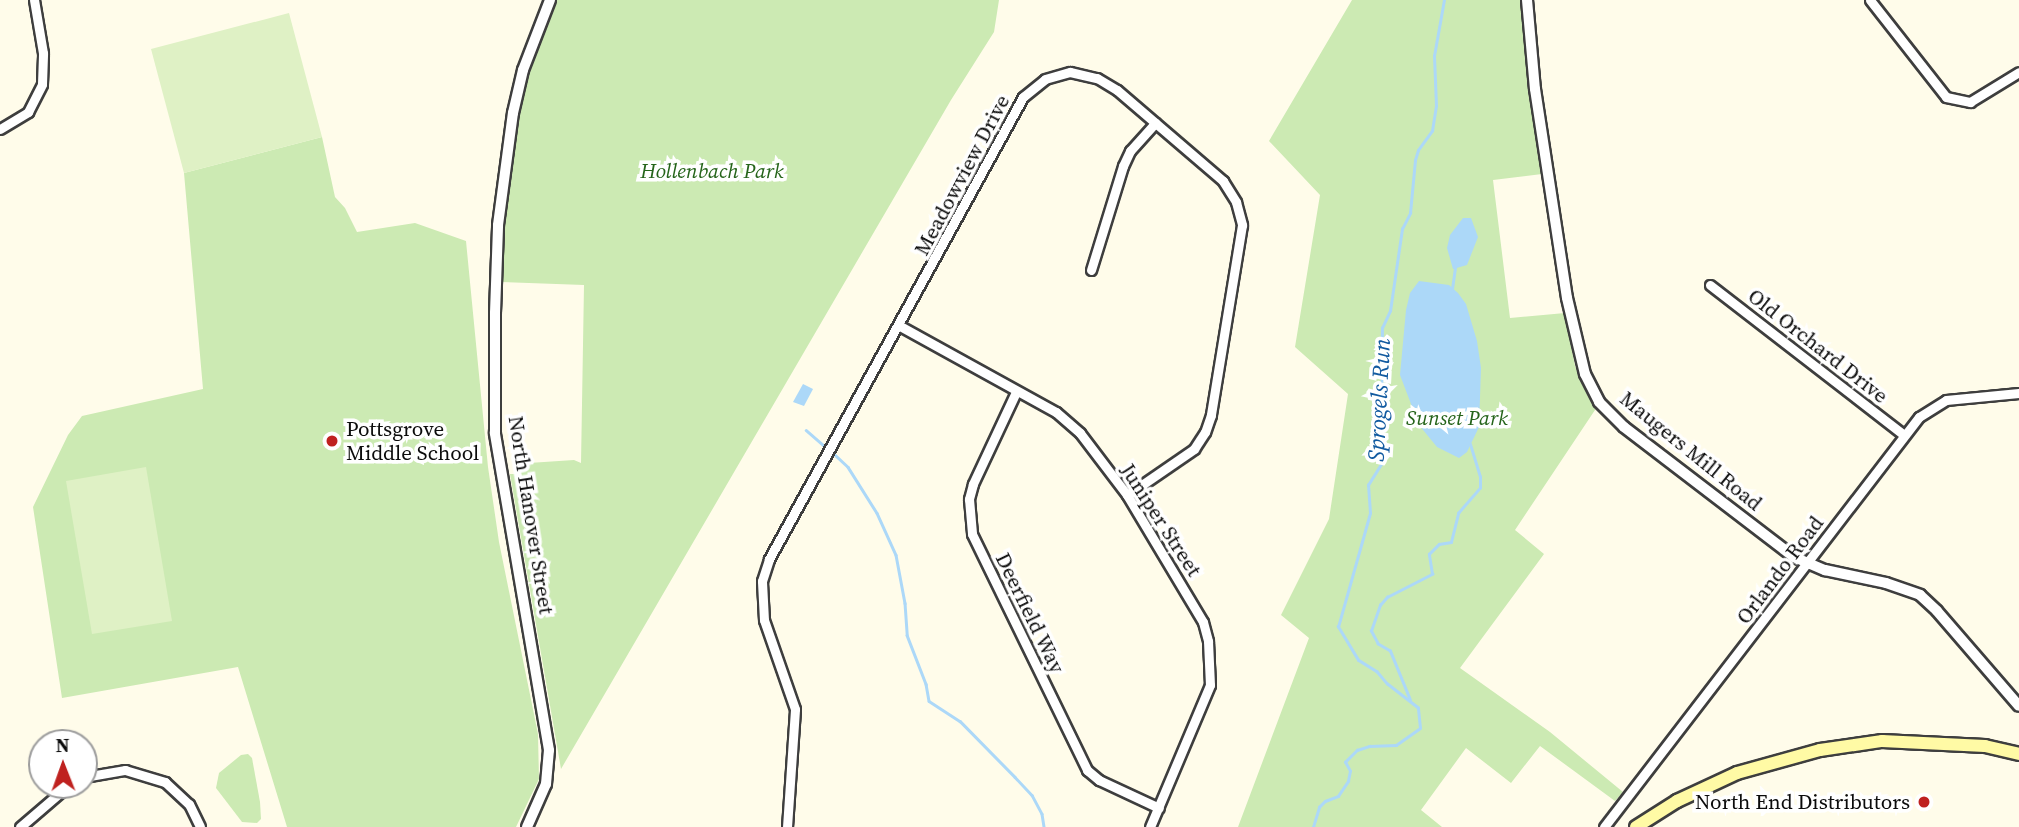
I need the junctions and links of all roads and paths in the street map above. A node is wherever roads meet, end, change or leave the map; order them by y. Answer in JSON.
{"nodes":[{"id":1,"x":34,"y":0,"type":"edge"},
{"id":2,"x":550,"y":0,"type":"edge"},
{"id":3,"x":1527,"y":0,"type":"edge"},
{"id":4,"x":1870,"y":0,"type":"edge"},
{"id":5,"x":2019,"y":72,"type":"edge"},
{"id":6,"x":1155,"y":123,"type":"junction"},
{"id":7,"x":0,"y":129,"type":"edge"},
{"id":8,"x":1091,"y":271,"type":"dead end"},
{"id":9,"x":1710,"y":285,"type":"dead end"},
{"id":10,"x":900,"y":326,"type":"junction"},
{"id":11,"x":1016,"y":392,"type":"junction"},
{"id":12,"x":2019,"y":393,"type":"edge"},
{"id":13,"x":1904,"y":435,"type":"junction"},
{"id":14,"x":1127,"y":495,"type":"junction"},
{"id":15,"x":1806,"y":564,"type":"junction"},
{"id":16,"x":2019,"y":706,"type":"edge"},
{"id":17,"x":2019,"y":754,"type":"edge"},
{"id":18,"x":98,"y":775,"type":"edge"},
{"id":19,"x":53,"y":799,"type":"edge"},
{"id":20,"x":1159,"y":808,"type":"junction"},
{"id":21,"x":20,"y":827,"type":"edge"},
{"id":22,"x":201,"y":827,"type":"edge"},
{"id":23,"x":527,"y":827,"type":"edge"},
{"id":24,"x":788,"y":827,"type":"edge"},
{"id":25,"x":1150,"y":827,"type":"edge"},
{"id":26,"x":1604,"y":827,"type":"edge"},
{"id":27,"x":1636,"y":827,"type":"edge"}],
"edges":[{"from":1,"to":7,"type":"street"},
{"from":2,"to":23,"type":"street","name":"North Hanover Street"},
{"from":3,"to":15,"type":"street","name":"Maugers Mill Road"},
{"from":4,"to":5,"type":"street"},
{"from":6,"to":8,"type":"street"},
{"from":6,"to":10,"type":"street","name":"Meadowview Drive"},
{"from":6,"to":14,"type":"street","name":"Meadowview Drive"},
{"from":9,"to":13,"type":"street","name":"Old Orchard Drive"},
{"from":10,"to":11,"type":"street","name":"Juniper Street"},
{"from":10,"to":24,"type":"street","name":"Meadowview Drive"},
{"from":11,"to":14,"type":"street","name":"Juniper Street"},
{"from":11,"to":20,"type":"street","name":"Deerfield Way"},
{"from":12,"to":13,"type":"street","name":"Orlando Road"},
{"from":13,"to":15,"type":"street","name":"Orlando Road"},
{"from":14,"to":20,"type":"street","name":"Juniper Street"},
{"from":15,"to":16,"type":"street","name":"Maugers Mill Road"},
{"from":15,"to":26,"type":"street","name":"Orlando Road"},
{"from":17,"to":27,"type":"main road"},
{"from":18,"to":22,"type":"street"},
{"from":19,"to":21,"type":"street"},
{"from":20,"to":25,"type":"street","name":"Juniper Street"}]}
